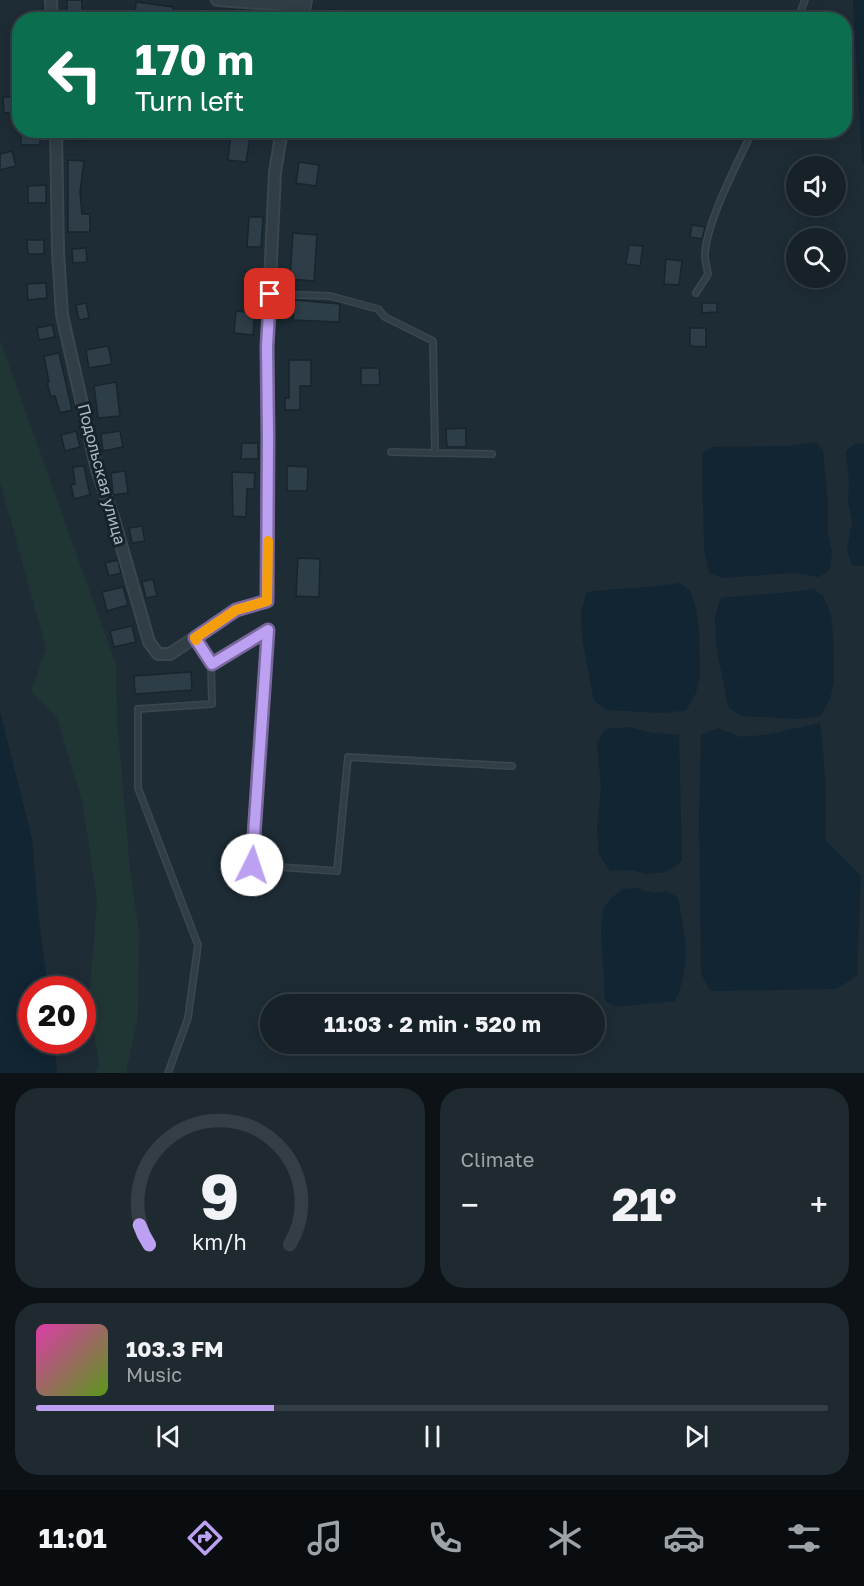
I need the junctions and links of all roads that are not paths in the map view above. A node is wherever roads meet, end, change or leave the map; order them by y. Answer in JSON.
{"nodes":[{"id":1,"x":217,"y":0,"type":"edge"},
{"id":2,"x":305,"y":3,"type":"edge"},
{"id":3,"x":56,"y":138,"type":"edge"},
{"id":4,"x":281,"y":138,"type":"edge"},
{"id":5,"x":749,"y":138,"type":"edge"},
{"id":6,"x":696,"y":293,"type":"dead end"},
{"id":7,"x":270,"y":294,"type":"junction"},
{"id":8,"x":391,"y":452,"type":"dead end"},
{"id":9,"x":435,"y":453,"type":"junction"},
{"id":10,"x":492,"y":454,"type":"dead end"},
{"id":11,"x":195,"y":638,"type":"junction"},
{"id":12,"x":212,"y":664,"type":"junction"},
{"id":13,"x":512,"y":766,"type":"dead end"},
{"id":14,"x":168,"y":1073,"type":"edge"}],
"edges":[{"from":1,"to":2,"type":"street"},
{"from":3,"to":11,"type":"street","name":"Подольская улица"},
{"from":4,"to":7,"type":"street"},
{"from":5,"to":6,"type":"lane"},
{"from":7,"to":9,"type":"lane"},
{"from":7,"to":11,"type":"street","name":"Подольская улица"},
{"from":8,"to":9,"type":"lane"},
{"from":9,"to":10,"type":"lane"},
{"from":11,"to":12,"type":"lane"},
{"from":12,"to":13,"type":"lane"},
{"from":12,"to":14,"type":"lane"}]}
